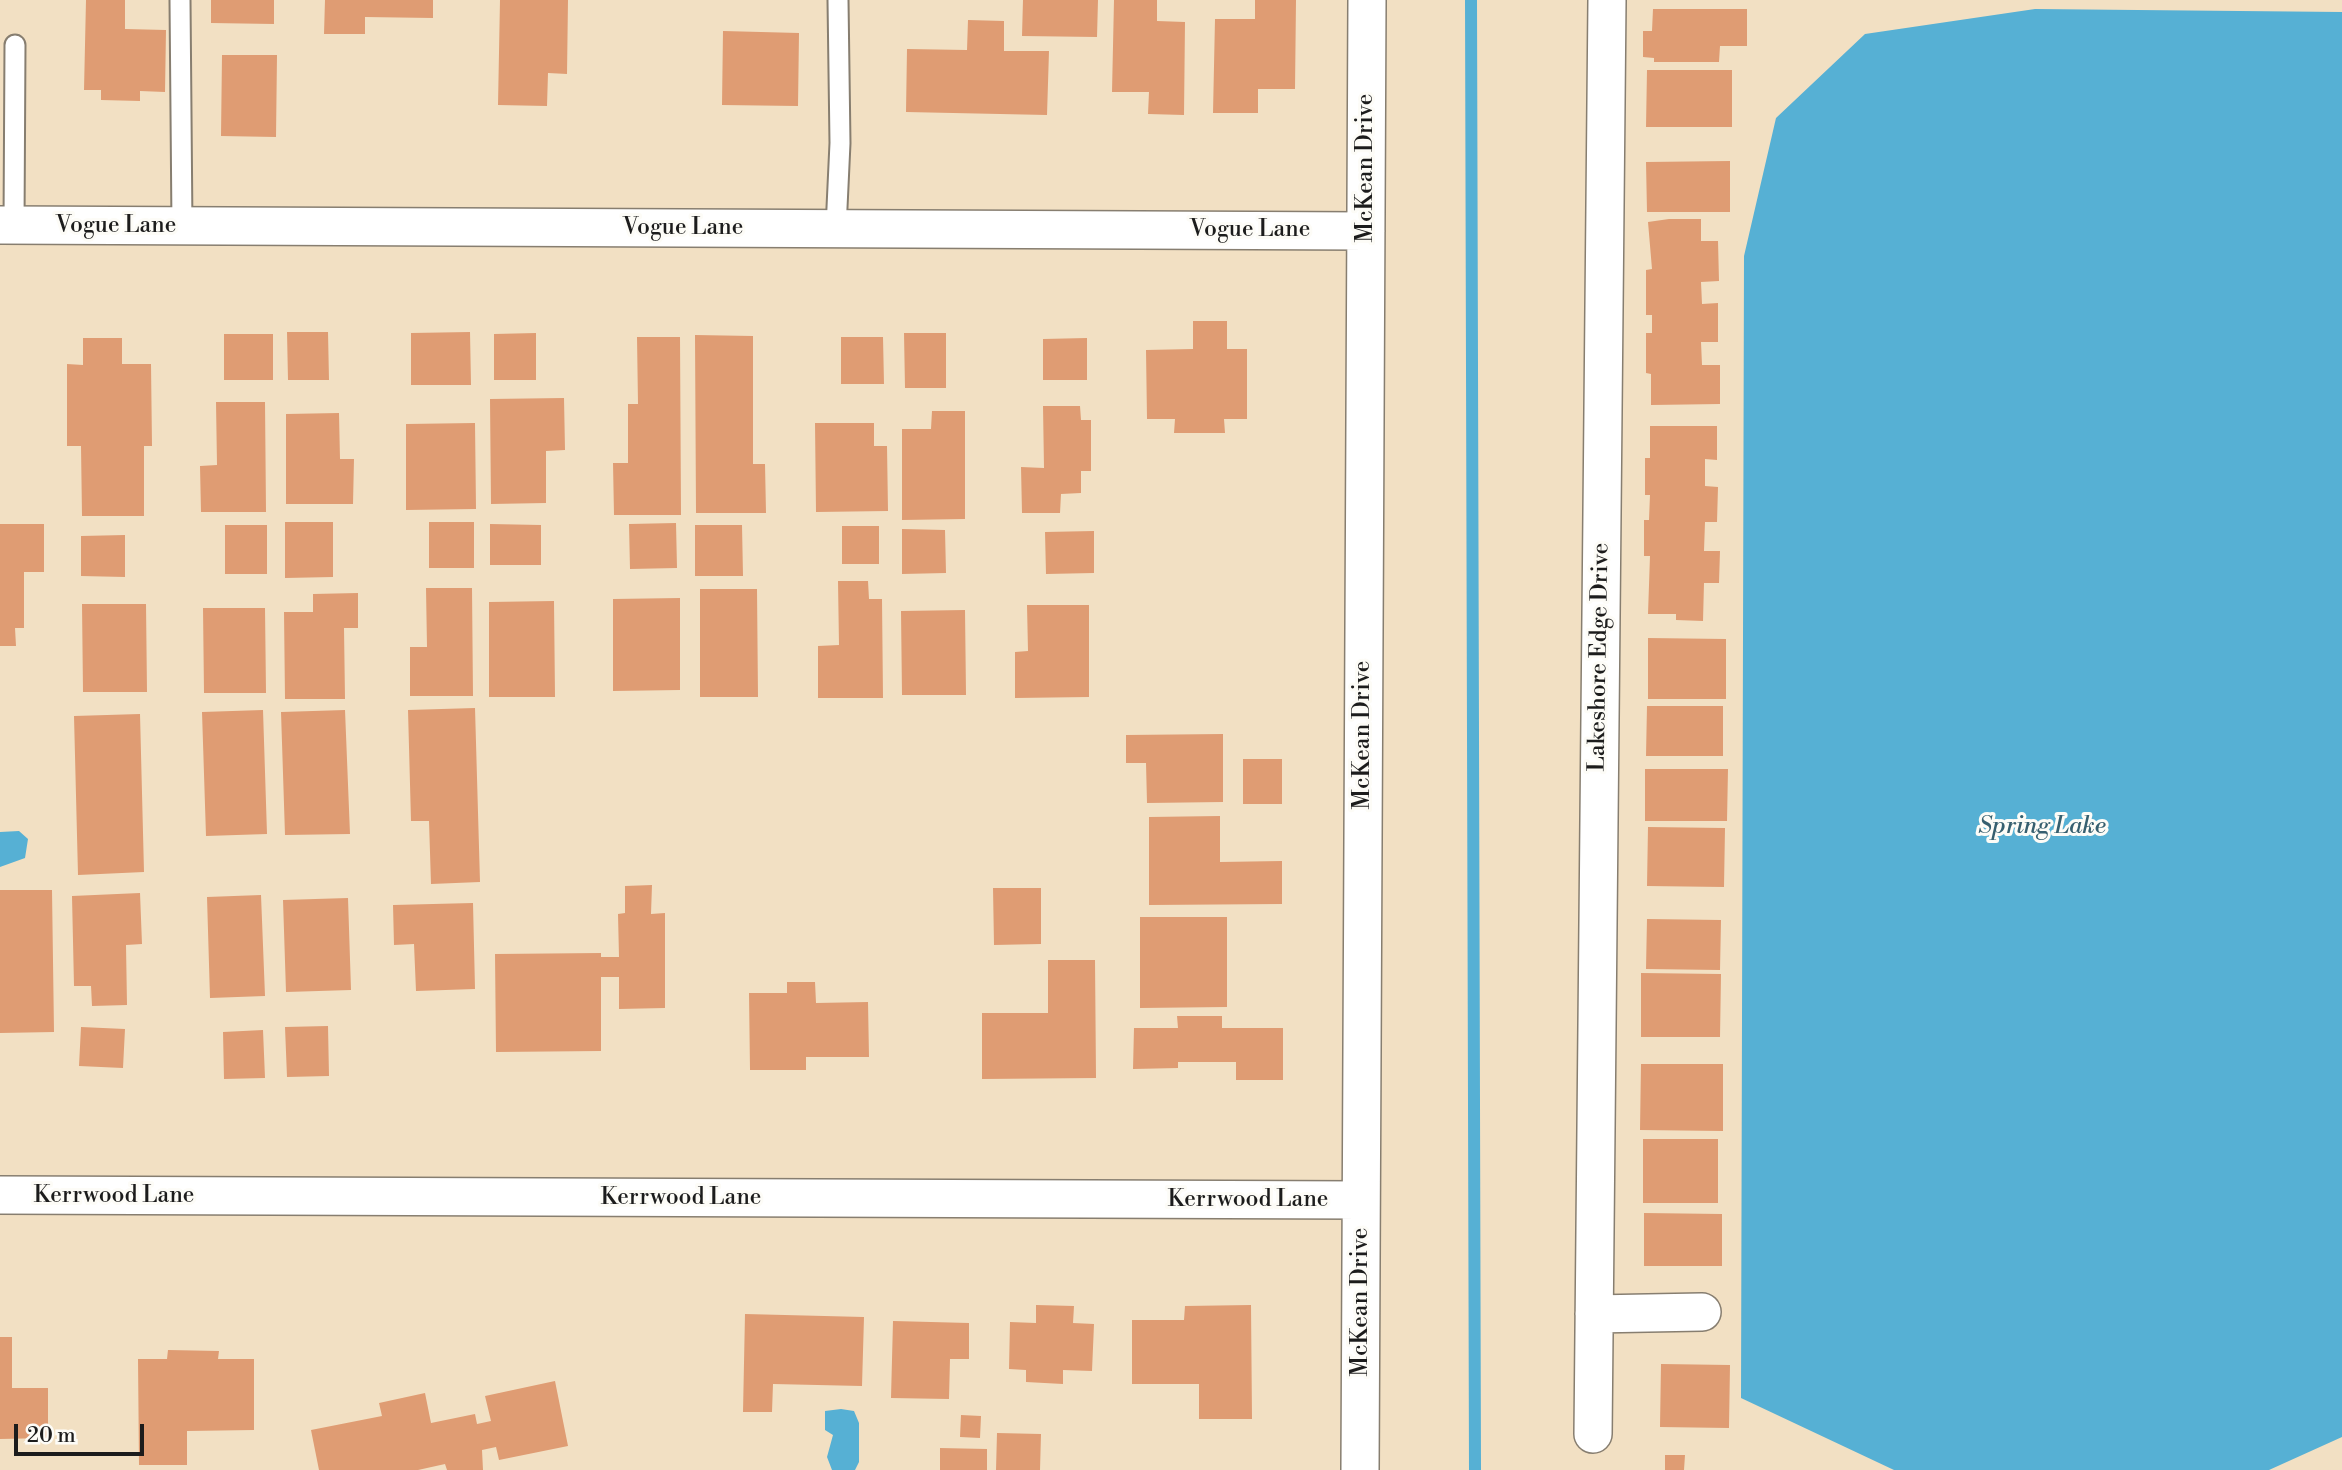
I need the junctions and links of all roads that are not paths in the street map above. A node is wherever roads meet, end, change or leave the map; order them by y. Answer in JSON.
{"nodes":[{"id":1,"x":180,"y":0,"type":"edge"},
{"id":2,"x":838,"y":0,"type":"edge"},
{"id":3,"x":1367,"y":0,"type":"edge"},
{"id":4,"x":1607,"y":0,"type":"edge"},
{"id":5,"x":15,"y":46,"type":"dead end"},
{"id":6,"x":7,"y":225,"type":"edge"},
{"id":7,"x":182,"y":226,"type":"junction"},
{"id":8,"x":836,"y":229,"type":"junction"},
{"id":9,"x":1366,"y":231,"type":"junction"},
{"id":10,"x":0,"y":1195,"type":"edge"},
{"id":11,"x":1361,"y":1200,"type":"junction"},
{"id":12,"x":1702,"y":1312,"type":"dead end"},
{"id":13,"x":1594,"y":1314,"type":"junction"},
{"id":14,"x":1593,"y":1434,"type":"dead end"},
{"id":15,"x":1360,"y":1470,"type":"edge"}],
"edges":[{"from":1,"to":7,"type":"lane"},
{"from":2,"to":8,"type":"lane"},
{"from":3,"to":9,"type":"street","name":"McKean Drive"},
{"from":4,"to":13,"type":"street","name":"Lakeshore Edge Drive"},
{"from":5,"to":6,"type":"lane"},
{"from":6,"to":7,"type":"street","name":"Vogue Lane"},
{"from":7,"to":8,"type":"street","name":"Vogue Lane"},
{"from":8,"to":9,"type":"street","name":"Vogue Lane"},
{"from":9,"to":11,"type":"street","name":"McKean Drive"},
{"from":10,"to":11,"type":"street","name":"Kerrwood Lane"},
{"from":11,"to":15,"type":"street","name":"McKean Drive"},
{"from":12,"to":13,"type":"street"},
{"from":13,"to":14,"type":"street","name":"Lakeshore Edge Drive"}]}
